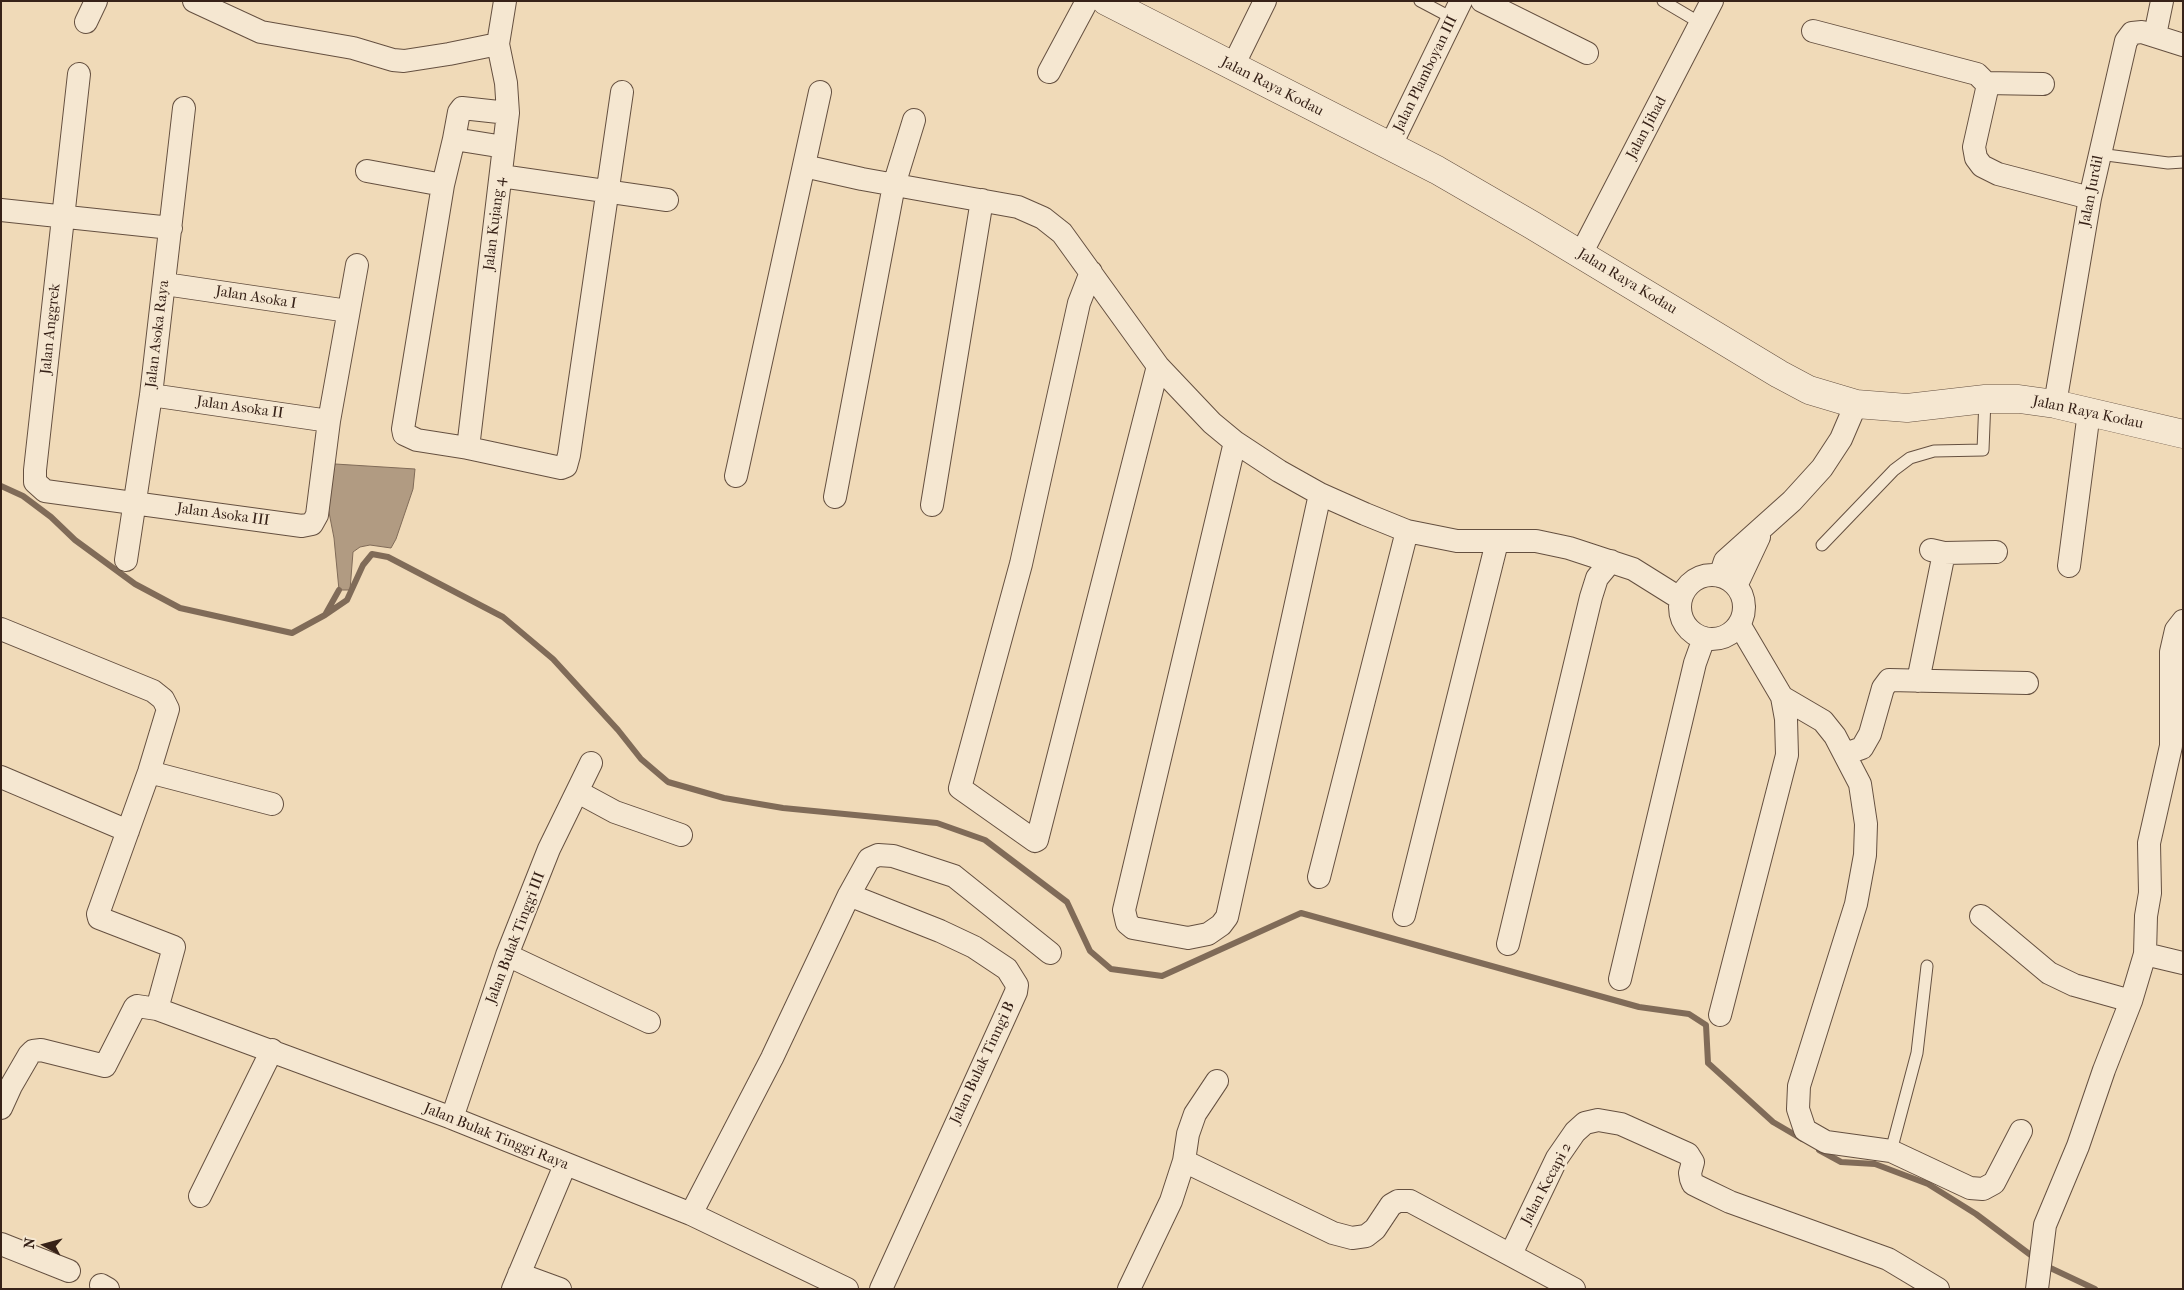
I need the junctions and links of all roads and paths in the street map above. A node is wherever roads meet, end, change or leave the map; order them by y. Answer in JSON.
{"nodes":[{"id":1,"x":96,"y":1,"type":"edge"},
{"id":2,"x":194,"y":1,"type":"edge"},
{"id":3,"x":505,"y":1,"type":"edge"},
{"id":4,"x":1087,"y":1,"type":"edge"},
{"id":5,"x":1106,"y":1,"type":"edge"},
{"id":6,"x":1265,"y":1,"type":"edge"},
{"id":7,"x":1420,"y":1,"type":"edge"},
{"id":8,"x":1482,"y":1,"type":"edge"},
{"id":9,"x":1663,"y":1,"type":"edge"},
{"id":10,"x":1712,"y":1,"type":"edge"},
{"id":11,"x":2162,"y":1,"type":"edge"},
{"id":12,"x":221,"y":7,"type":"edge"},
{"id":13,"x":1457,"y":10,"type":"edge"},
{"id":14,"x":86,"y":22,"type":"dead end"},
{"id":15,"x":1702,"y":24,"type":"junction"},
{"id":16,"x":1813,"y":31,"type":"dead end"},
{"id":17,"x":2155,"y":35,"type":"junction"},
{"id":18,"x":498,"y":44,"type":"junction"},
{"id":19,"x":2183,"y":45,"type":"edge"},
{"id":20,"x":1587,"y":53,"type":"dead end"},
{"id":21,"x":1233,"y":66,"type":"junction"},
{"id":22,"x":1049,"y":72,"type":"dead end"},
{"id":23,"x":79,"y":74,"type":"dead end"},
{"id":24,"x":1986,"y":83,"type":"junction"},
{"id":25,"x":2043,"y":84,"type":"dead end"},
{"id":26,"x":622,"y":92,"type":"dead end"},
{"id":27,"x":820,"y":92,"type":"dead end"},
{"id":28,"x":184,"y":108,"type":"dead end"},
{"id":29,"x":508,"y":113,"type":"junction"},
{"id":30,"x":914,"y":120,"type":"dead end"},
{"id":31,"x":454,"y":139,"type":"junction"},
{"id":32,"x":504,"y":147,"type":"junction"},
{"id":33,"x":1390,"y":147,"type":"junction"},
{"id":34,"x":2099,"y":154,"type":"junction"},
{"id":35,"x":2183,"y":162,"type":"edge"},
{"id":36,"x":804,"y":166,"type":"junction"},
{"id":37,"x":367,"y":171,"type":"dead end"},
{"id":38,"x":501,"y":176,"type":"junction"},
{"id":39,"x":443,"y":185,"type":"junction"},
{"id":40,"x":894,"y":185,"type":"junction"},
{"id":41,"x":607,"y":191,"type":"junction"},
{"id":42,"x":2090,"y":198,"type":"junction"},
{"id":43,"x":667,"y":200,"type":"dead end"},
{"id":44,"x":982,"y":200,"type":"junction"},
{"id":45,"x":1,"y":210,"type":"edge"},
{"id":46,"x":64,"y":216,"type":"junction"},
{"id":47,"x":171,"y":228,"type":"junction"},
{"id":48,"x":1581,"y":254,"type":"junction"},
{"id":49,"x":357,"y":265,"type":"dead end"},
{"id":50,"x":1091,"y":272,"type":"junction"},
{"id":51,"x":165,"y":284,"type":"junction"},
{"id":52,"x":348,"y":311,"type":"junction"},
{"id":53,"x":1158,"y":366,"type":"junction"},
{"id":54,"x":151,"y":395,"type":"junction"},
{"id":55,"x":1985,"y":399,"type":"junction"},
{"id":56,"x":1856,"y":404,"type":"junction"},
{"id":57,"x":2055,"y":404,"type":"junction"},
{"id":58,"x":2089,"y":412,"type":"junction"},
{"id":59,"x":329,"y":421,"type":"junction"},
{"id":60,"x":2183,"y":434,"type":"edge"},
{"id":61,"x":1235,"y":442,"type":"junction"},
{"id":62,"x":468,"y":448,"type":"junction"},
{"id":63,"x":736,"y":476,"type":"dead end"},
{"id":64,"x":1320,"y":494,"type":"junction"},
{"id":65,"x":835,"y":497,"type":"dead end"},
{"id":66,"x":134,"y":503,"type":"junction"},
{"id":67,"x":932,"y":505,"type":"dead end"},
{"id":68,"x":1408,"y":531,"type":"junction"},
{"id":69,"x":1497,"y":542,"type":"junction"},
{"id":70,"x":1822,"y":545,"type":"dead end"},
{"id":71,"x":1996,"y":552,"type":"dead end"},
{"id":72,"x":126,"y":560,"type":"dead end"},
{"id":73,"x":1611,"y":561,"type":"junction"},
{"id":74,"x":2069,"y":566,"type":"dead end"},
{"id":75,"x":1728,"y":581,"type":"junction"},
{"id":76,"x":1681,"y":599,"type":"junction"},
{"id":77,"x":2183,"y":621,"type":"edge"},
{"id":78,"x":1739,"y":624,"type":"junction"},
{"id":79,"x":1,"y":629,"type":"edge"},
{"id":80,"x":1704,"y":638,"type":"junction"},
{"id":81,"x":1918,"y":681,"type":"junction"},
{"id":82,"x":2028,"y":682,"type":"dead end"},
{"id":83,"x":1782,"y":697,"type":"junction"},
{"id":84,"x":1845,"y":754,"type":"junction"},
{"id":85,"x":590,"y":763,"type":"dead end"},
{"id":86,"x":149,"y":772,"type":"junction"},
{"id":87,"x":1,"y":777,"type":"edge"},
{"id":88,"x":578,"y":792,"type":"junction"},
{"id":89,"x":272,"y":804,"type":"dead end"},
{"id":90,"x":128,"y":831,"type":"junction"},
{"id":91,"x":681,"y":835,"type":"dead end"},
{"id":92,"x":1319,"y":877,"type":"dead end"},
{"id":93,"x":849,"y":895,"type":"junction"},
{"id":94,"x":1404,"y":915,"type":"dead end"},
{"id":95,"x":1981,"y":916,"type":"dead end"},
{"id":96,"x":1508,"y":944,"type":"dead end"},
{"id":97,"x":1050,"y":953,"type":"dead end"},
{"id":98,"x":2145,"y":954,"type":"junction"},
{"id":99,"x":507,"y":956,"type":"junction"},
{"id":100,"x":2183,"y":963,"type":"edge"},
{"id":101,"x":1927,"y":966,"type":"dead end"},
{"id":102,"x":1620,"y":979,"type":"dead end"},
{"id":103,"x":2131,"y":1001,"type":"junction"},
{"id":104,"x":147,"y":1007,"type":"junction"},
{"id":105,"x":1720,"y":1015,"type":"dead end"},
{"id":106,"x":650,"y":1022,"type":"dead end"},
{"id":107,"x":272,"y":1050,"type":"junction"},
{"id":108,"x":1217,"y":1081,"type":"dead end"},
{"id":109,"x":6,"y":1084,"type":"edge"},
{"id":110,"x":1,"y":1108,"type":"edge"},
{"id":111,"x":452,"y":1118,"type":"junction"},
{"id":112,"x":2021,"y":1131,"type":"dead end"},
{"id":113,"x":1891,"y":1151,"type":"junction"},
{"id":114,"x":1184,"y":1161,"type":"junction"},
{"id":115,"x":565,"y":1165,"type":"junction"},
{"id":116,"x":200,"y":1196,"type":"dead end"},
{"id":117,"x":691,"y":1214,"type":"junction"},
{"id":118,"x":1,"y":1244,"type":"edge"},
{"id":119,"x":1511,"y":1254,"type":"junction"},
{"id":120,"x":69,"y":1271,"type":"dead end"},
{"id":121,"x":2040,"y":1272,"type":"edge"},
{"id":122,"x":516,"y":1281,"type":"edge"},
{"id":123,"x":821,"y":1283,"type":"edge"},
{"id":124,"x":560,"y":1289,"type":"edge"},
{"id":125,"x":848,"y":1289,"type":"edge"},
{"id":126,"x":881,"y":1289,"type":"edge"},
{"id":127,"x":1129,"y":1289,"type":"edge"},
{"id":128,"x":1574,"y":1289,"type":"edge"},
{"id":129,"x":1938,"y":1289,"type":"edge"}],
"edges":[{"from":1,"to":14,"type":"street"},
{"from":2,"to":12,"type":"street"},
{"from":3,"to":18,"type":"street","name":"Jalan Kujang 4"},
{"from":4,"to":22,"type":"street"},
{"from":5,"to":21,"type":"street","name":"Jalan Raya Kodau"},
{"from":6,"to":21,"type":"street"},
{"from":7,"to":13,"type":"lane"},
{"from":8,"to":20,"type":"street"},
{"from":9,"to":15,"type":"lane"},
{"from":10,"to":15,"type":"street","name":"Jalan Jihad"},
{"from":11,"to":17,"type":"street"},
{"from":12,"to":18,"type":"street"},
{"from":13,"to":33,"type":"street","name":"Jalan Plamboyan III"},
{"from":15,"to":48,"type":"street","name":"Jalan Jihad"},
{"from":16,"to":24,"type":"street"},
{"from":17,"to":19,"type":"street","name":"Jalan Jurdil"},
{"from":17,"to":34,"type":"street","name":"Jalan Jurdil"},
{"from":18,"to":29,"type":"street","name":"Jalan Kujang 4"},
{"from":21,"to":33,"type":"street","name":"Jalan Raya Kodau"},
{"from":23,"to":46,"type":"street","name":"Jalan Anggrek"},
{"from":24,"to":25,"type":"street"},
{"from":24,"to":42,"type":"street"},
{"from":26,"to":41,"type":"street"},
{"from":27,"to":36,"type":"street"},
{"from":28,"to":47,"type":"street","name":"Jalan Asoka Raya"},
{"from":29,"to":31,"type":"street"},
{"from":29,"to":32,"type":"street","name":"Jalan Kujang 4"},
{"from":30,"to":40,"type":"street"},
{"from":31,"to":32,"type":"street"},
{"from":31,"to":39,"type":"street"},
{"from":32,"to":38,"type":"street","name":"Jalan Kujang 4"},
{"from":33,"to":48,"type":"street","name":"Jalan Raya Kodau"},
{"from":34,"to":35,"type":"lane"},
{"from":34,"to":42,"type":"street","name":"Jalan Jurdil"},
{"from":36,"to":40,"type":"street"},
{"from":36,"to":63,"type":"street"},
{"from":37,"to":39,"type":"street"},
{"from":38,"to":41,"type":"street"},
{"from":38,"to":62,"type":"street","name":"Jalan Kujang 4"},
{"from":39,"to":62,"type":"street"},
{"from":40,"to":44,"type":"street"},
{"from":40,"to":65,"type":"street"},
{"from":41,"to":43,"type":"street"},
{"from":41,"to":62,"type":"street"},
{"from":42,"to":57,"type":"street","name":"Jalan Jurdil"},
{"from":44,"to":50,"type":"street"},
{"from":44,"to":67,"type":"street"},
{"from":45,"to":46,"type":"street"},
{"from":46,"to":47,"type":"street"},
{"from":46,"to":66,"type":"street","name":"Jalan Anggrek"},
{"from":47,"to":51,"type":"street","name":"Jalan Asoka Raya"},
{"from":48,"to":56,"type":"street","name":"Jalan Raya Kodau"},
{"from":49,"to":52,"type":"street"},
{"from":50,"to":53,"type":"street"},
{"from":50,"to":53,"type":"street"},
{"from":51,"to":52,"type":"street","name":"Jalan Asoka I"},
{"from":51,"to":54,"type":"street","name":"Jalan Asoka Raya"},
{"from":52,"to":59,"type":"street"},
{"from":53,"to":61,"type":"street"},
{"from":54,"to":59,"type":"street","name":"Jalan Asoka II"},
{"from":54,"to":66,"type":"street","name":"Jalan Asoka Raya"},
{"from":55,"to":56,"type":"street","name":"Jalan Raya Kodau"},
{"from":55,"to":57,"type":"street","name":"Jalan Raya Kodau"},
{"from":55,"to":70,"type":"lane"},
{"from":56,"to":75,"type":"street"},
{"from":57,"to":58,"type":"street","name":"Jalan Raya Kodau"},
{"from":58,"to":60,"type":"street","name":"Jalan Raya Kodau"},
{"from":58,"to":74,"type":"street"},
{"from":59,"to":66,"type":"street","name":"Jalan Asoka III"},
{"from":61,"to":64,"type":"street"},
{"from":61,"to":64,"type":"street"},
{"from":64,"to":68,"type":"street"},
{"from":66,"to":72,"type":"street","name":"Jalan Asoka Raya"},
{"from":68,"to":69,"type":"street"},
{"from":68,"to":92,"type":"street"},
{"from":69,"to":73,"type":"street"},
{"from":69,"to":94,"type":"street"},
{"from":71,"to":81,"type":"street"},
{"from":73,"to":76,"type":"street"},
{"from":73,"to":96,"type":"street"},
{"from":75,"to":76,"type":"street"},
{"from":75,"to":78,"type":"street"},
{"from":76,"to":80,"type":"street"},
{"from":77,"to":98,"type":"street"},
{"from":78,"to":80,"type":"street"},
{"from":78,"to":83,"type":"street"},
{"from":79,"to":86,"type":"street"},
{"from":80,"to":102,"type":"street"},
{"from":81,"to":82,"type":"street"},
{"from":81,"to":84,"type":"street"},
{"from":83,"to":84,"type":"street"},
{"from":83,"to":105,"type":"street"},
{"from":84,"to":113,"type":"street"},
{"from":85,"to":88,"type":"street","name":"Jalan Bulak Tinggi III"},
{"from":86,"to":89,"type":"street"},
{"from":86,"to":90,"type":"street"},
{"from":87,"to":90,"type":"street"},
{"from":88,"to":91,"type":"street"},
{"from":88,"to":99,"type":"street","name":"Jalan Bulak Tinggi III"},
{"from":90,"to":104,"type":"street"},
{"from":93,"to":97,"type":"street"},
{"from":93,"to":117,"type":"street"},
{"from":93,"to":126,"type":"street","name":"Jalan Bulak Tinngi B"},
{"from":95,"to":103,"type":"street"},
{"from":98,"to":100,"type":"street"},
{"from":98,"to":103,"type":"street"},
{"from":99,"to":106,"type":"street"},
{"from":99,"to":111,"type":"street","name":"Jalan Bulak Tinggi III"},
{"from":101,"to":113,"type":"lane"},
{"from":103,"to":121,"type":"street"},
{"from":104,"to":107,"type":"street","name":"Jalan Bulak Tinggi Raya"},
{"from":104,"to":109,"type":"street"},
{"from":107,"to":111,"type":"street","name":"Jalan Bulak Tinggi Raya"},
{"from":107,"to":116,"type":"street"},
{"from":108,"to":114,"type":"street"},
{"from":109,"to":110,"type":"street"},
{"from":111,"to":115,"type":"street","name":"Jalan Bulak Tinggi Raya"},
{"from":112,"to":113,"type":"street"},
{"from":114,"to":119,"type":"street"},
{"from":114,"to":127,"type":"street"},
{"from":115,"to":117,"type":"street","name":"Jalan Bulak Tinggi Raya"},
{"from":115,"to":122,"type":"street"},
{"from":117,"to":123,"type":"street","name":"Jalan Bulak Tinggi Raya"},
{"from":118,"to":120,"type":"street"},
{"from":119,"to":128,"type":"street"},
{"from":119,"to":129,"type":"street","name":"Jalan Kecapi 2"},
{"from":122,"to":124,"type":"street"},
{"from":123,"to":125,"type":"street","name":"Jalan Bulak Tinggi Raya"}]}
